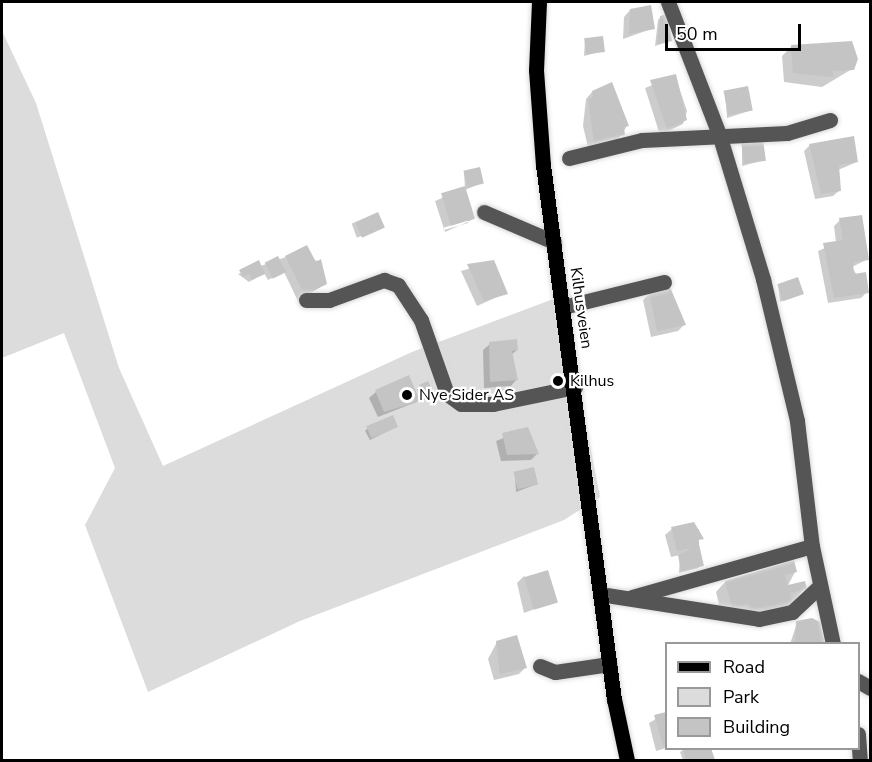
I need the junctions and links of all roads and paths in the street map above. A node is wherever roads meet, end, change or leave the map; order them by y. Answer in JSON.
{"nodes":[{"id":1,"x":538,"y":2,"type":"edge"},
{"id":2,"x":668,"y":2,"type":"edge"},
{"id":3,"x":830,"y":120,"type":"dead end"},
{"id":4,"x":719,"y":134,"type":"junction"},
{"id":5,"x":569,"y":158,"type":"dead end"},
{"id":6,"x":484,"y":212,"type":"dead end"},
{"id":7,"x":554,"y":242,"type":"junction"},
{"id":8,"x":664,"y":282,"type":"dead end"},
{"id":9,"x":306,"y":300,"type":"dead end"},
{"id":10,"x":563,"y":307,"type":"junction"},
{"id":11,"x":575,"y":387,"type":"junction"},
{"id":12,"x":812,"y":546,"type":"junction"},
{"id":13,"x":819,"y":587,"type":"junction"},
{"id":14,"x":600,"y":594,"type":"junction"},
{"id":15,"x":632,"y":597,"type":"junction"},
{"id":16,"x":833,"y":642,"type":"edge"},
{"id":17,"x":609,"y":664,"type":"junction"},
{"id":18,"x":540,"y":666,"type":"dead end"},
{"id":19,"x":627,"y":760,"type":"edge"}],
"edges":[{"from":1,"to":7,"type":"main road","name":"Kilhusveien"},
{"from":2,"to":4,"type":"lane"},
{"from":3,"to":4,"type":"lane"},
{"from":4,"to":5,"type":"lane"},
{"from":4,"to":12,"type":"lane"},
{"from":6,"to":7,"type":"lane"},
{"from":7,"to":10,"type":"main road","name":"Kilhusveien"},
{"from":8,"to":10,"type":"lane"},
{"from":9,"to":11,"type":"lane"},
{"from":10,"to":11,"type":"main road","name":"Kilhusveien"},
{"from":11,"to":14,"type":"main road","name":"Kilhusveien"},
{"from":12,"to":13,"type":"lane"},
{"from":12,"to":15,"type":"lane"},
{"from":13,"to":15,"type":"lane"},
{"from":13,"to":16,"type":"lane"},
{"from":14,"to":15,"type":"lane"},
{"from":14,"to":17,"type":"main road","name":"Kilhusveien"},
{"from":17,"to":18,"type":"lane"},
{"from":17,"to":19,"type":"main road","name":"Kilhusveien"}]}
